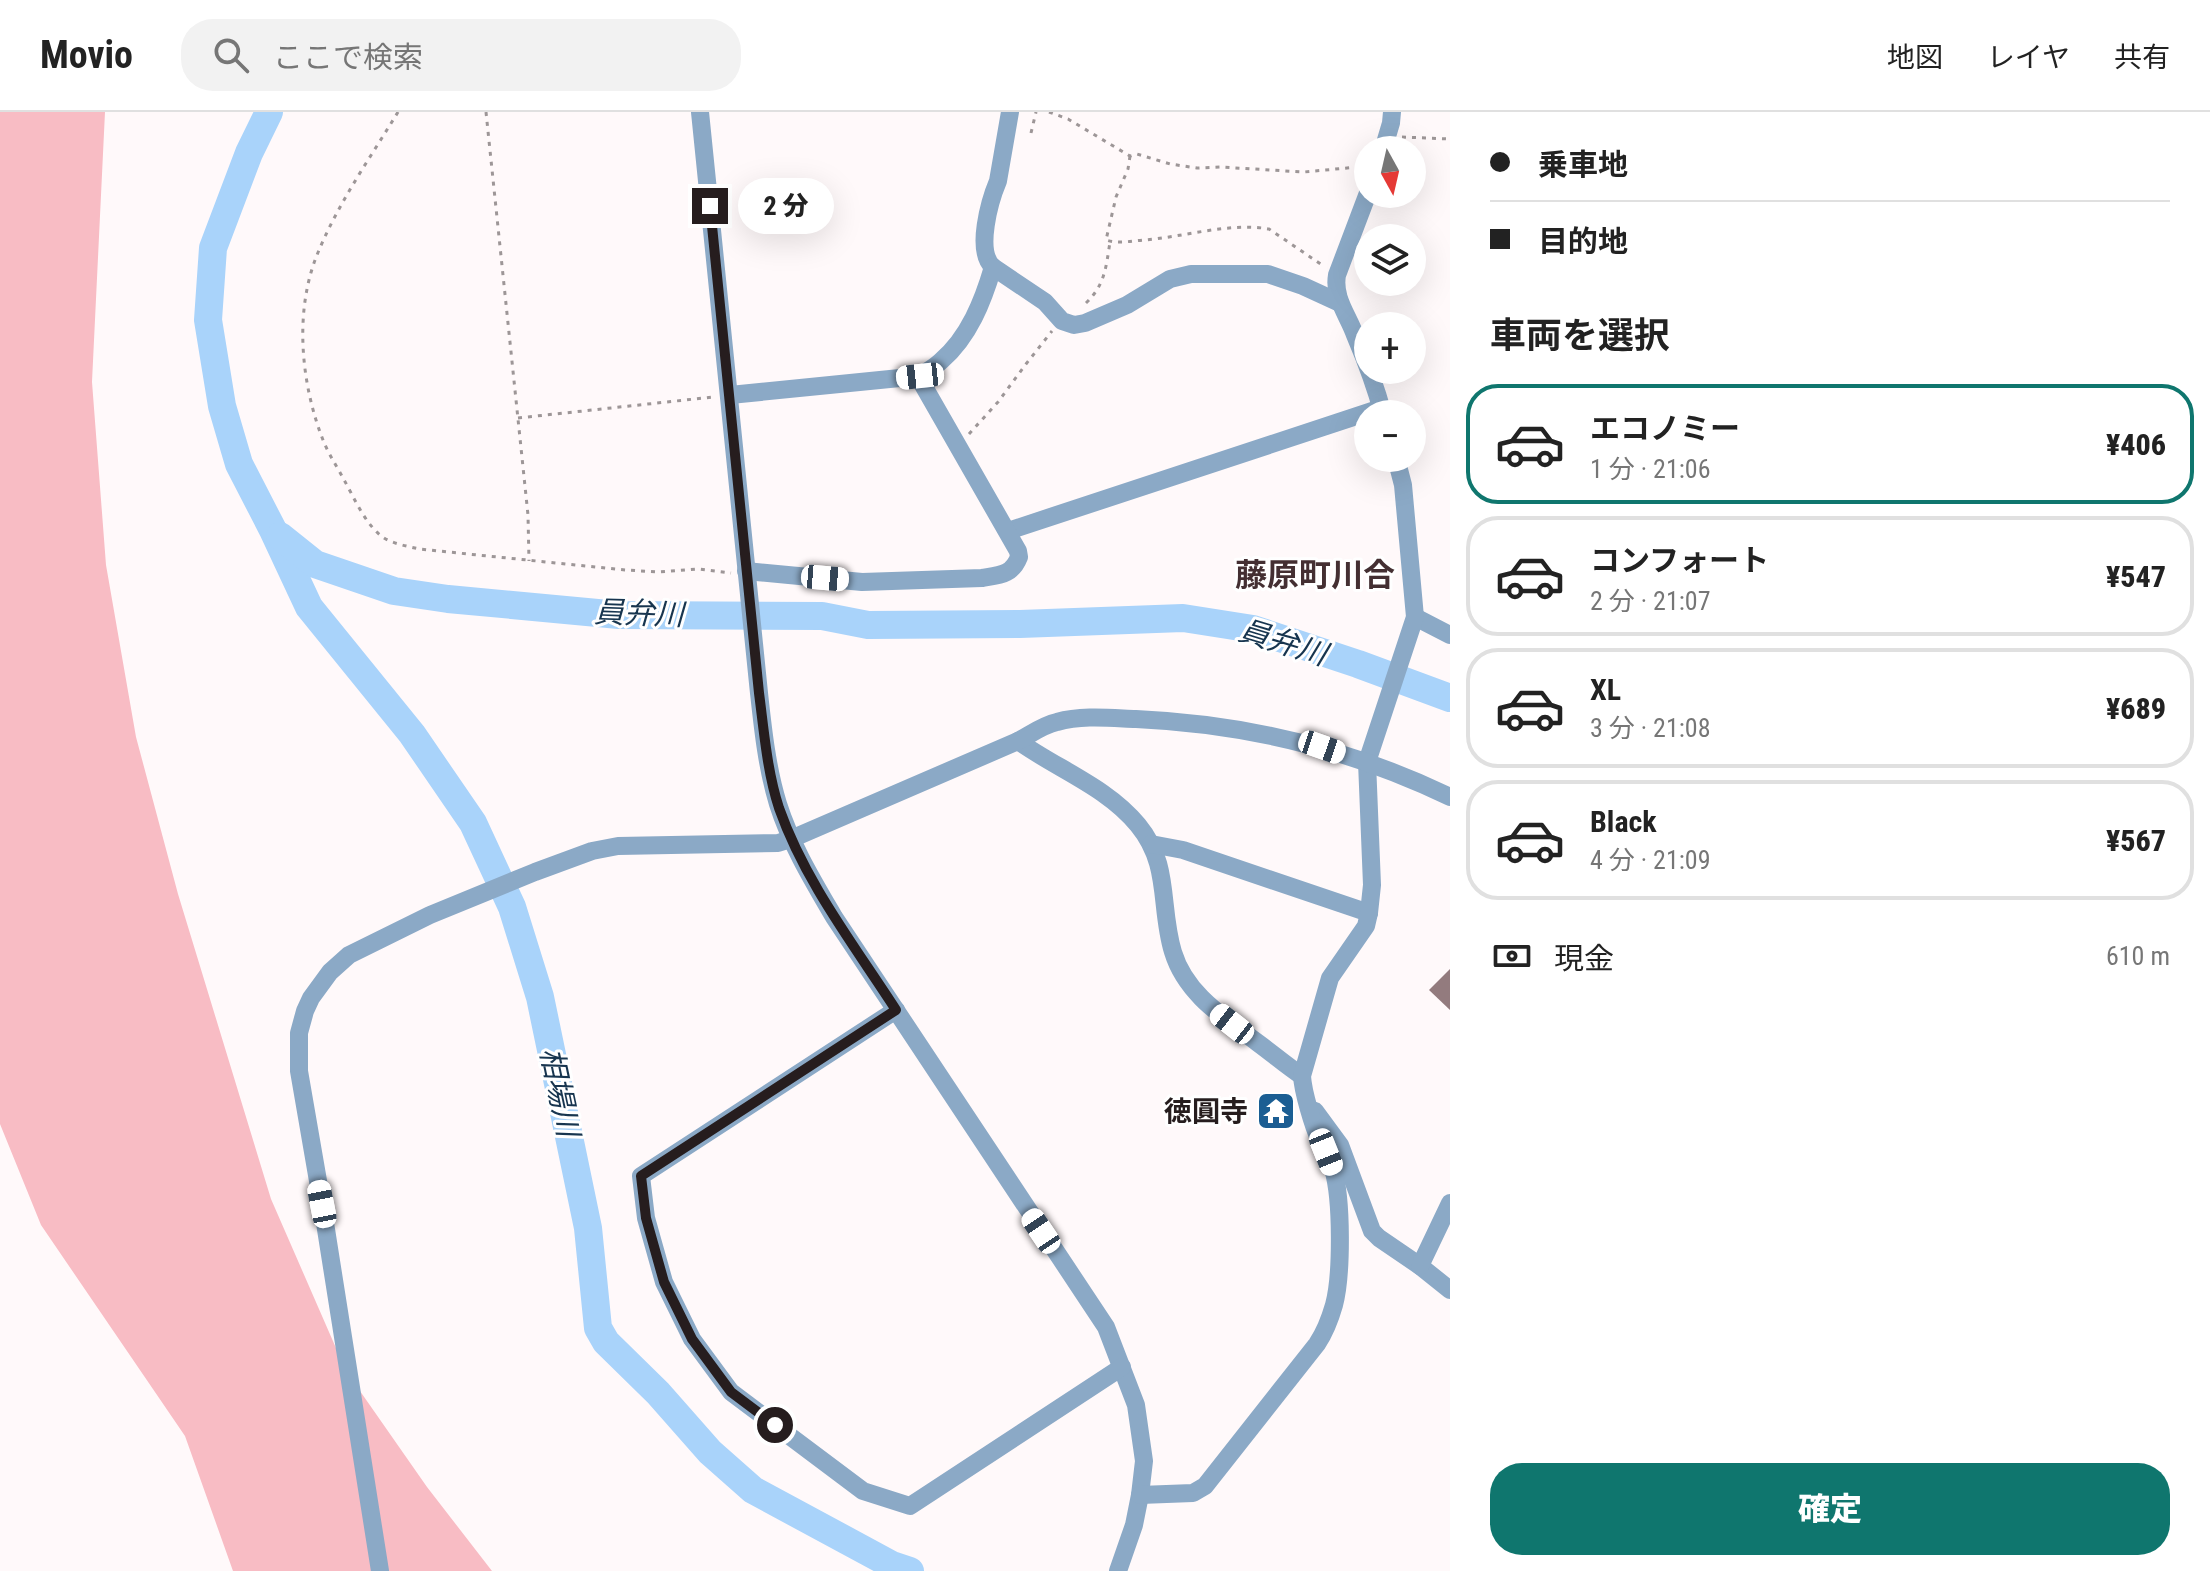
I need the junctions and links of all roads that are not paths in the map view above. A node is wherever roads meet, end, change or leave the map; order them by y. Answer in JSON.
{"nodes":[{"id":1,"x":700,"y":112,"type":"edge"},
{"id":2,"x":1010,"y":112,"type":"edge"},
{"id":3,"x":1392,"y":112,"type":"edge"},
{"id":4,"x":1387,"y":136,"type":"edge"},
{"id":5,"x":1362,"y":208,"type":"edge"},
{"id":6,"x":993,"y":267,"type":"junction"},
{"id":7,"x":1340,"y":303,"type":"junction"},
{"id":8,"x":920,"y":376,"type":"junction"},
{"id":9,"x":730,"y":395,"type":"junction"},
{"id":10,"x":1378,"y":400,"type":"edge"},
{"id":11,"x":1354,"y":420,"type":"edge"},
{"id":12,"x":1400,"y":472,"type":"edge"},
{"id":13,"x":1008,"y":531,"type":"junction"},
{"id":14,"x":747,"y":575,"type":"junction"},
{"id":15,"x":1413,"y":622,"type":"junction"},
{"id":16,"x":1450,"y":635,"type":"edge"},
{"id":17,"x":1018,"y":741,"type":"junction"},
{"id":18,"x":1369,"y":759,"type":"junction"},
{"id":19,"x":1450,"y":797,"type":"edge"},
{"id":20,"x":791,"y":839,"type":"junction"},
{"id":21,"x":1151,"y":844,"type":"junction"},
{"id":22,"x":1369,"y":913,"type":"junction"},
{"id":23,"x":896,"y":1010,"type":"junction"},
{"id":24,"x":1302,"y":1076,"type":"junction"},
{"id":25,"x":1308,"y":1103,"type":"junction"},
{"id":26,"x":1450,"y":1203,"type":"edge"},
{"id":27,"x":1420,"y":1266,"type":"junction"},
{"id":28,"x":1450,"y":1290,"type":"edge"},
{"id":29,"x":1122,"y":1367,"type":"junction"},
{"id":30,"x":1140,"y":1495,"type":"junction"},
{"id":31,"x":380,"y":1571,"type":"edge"},
{"id":32,"x":1118,"y":1571,"type":"edge"}],
"edges":[{"from":1,"to":9,"type":"street"},
{"from":2,"to":6,"type":"street"},
{"from":3,"to":4,"type":"street"},
{"from":5,"to":7,"type":"street"},
{"from":6,"to":7,"type":"street"},
{"from":6,"to":8,"type":"street"},
{"from":7,"to":10,"type":"street"},
{"from":8,"to":9,"type":"street"},
{"from":8,"to":13,"type":"street"},
{"from":9,"to":14,"type":"street"},
{"from":11,"to":13,"type":"street"},
{"from":12,"to":15,"type":"street"},
{"from":13,"to":14,"type":"street"},
{"from":14,"to":20,"type":"street"},
{"from":15,"to":16,"type":"street"},
{"from":15,"to":18,"type":"street"},
{"from":17,"to":18,"type":"street"},
{"from":17,"to":20,"type":"street"},
{"from":17,"to":21,"type":"street"},
{"from":18,"to":19,"type":"street"},
{"from":18,"to":22,"type":"street"},
{"from":20,"to":23,"type":"street"},
{"from":20,"to":31,"type":"street"},
{"from":21,"to":22,"type":"street"},
{"from":21,"to":24,"type":"street"},
{"from":22,"to":24,"type":"street"},
{"from":23,"to":29,"type":"street"},
{"from":23,"to":29,"type":"street"},
{"from":24,"to":25,"type":"street"},
{"from":25,"to":27,"type":"street"},
{"from":25,"to":30,"type":"street"},
{"from":26,"to":27,"type":"street"},
{"from":27,"to":28,"type":"street"},
{"from":29,"to":30,"type":"street"},
{"from":30,"to":32,"type":"street"}]}
